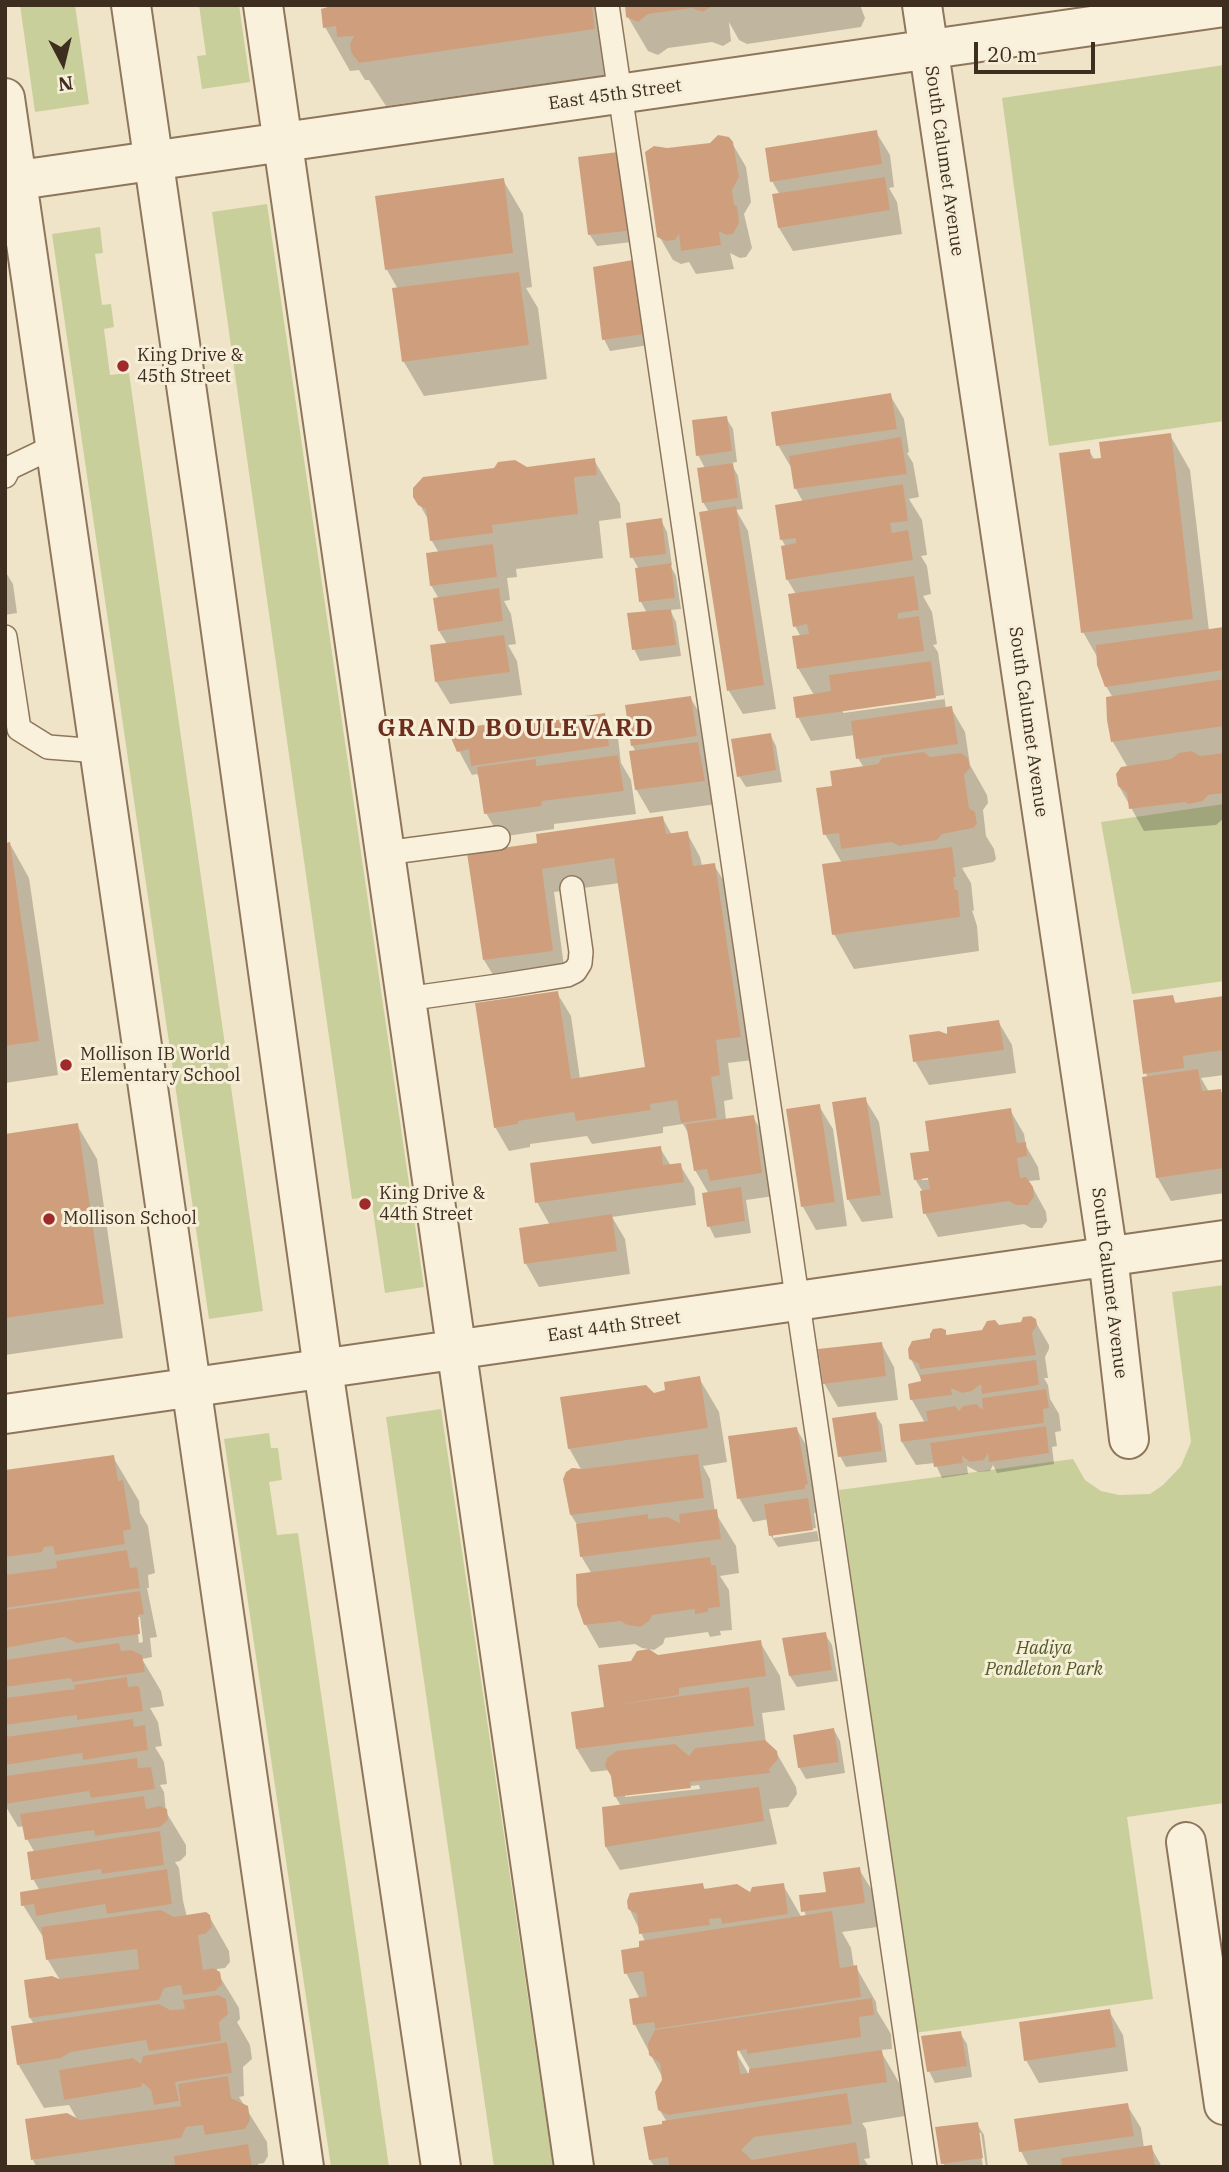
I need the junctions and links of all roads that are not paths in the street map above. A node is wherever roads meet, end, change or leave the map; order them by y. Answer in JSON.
{"nodes":[{"id":1,"x":131,"y":5,"type":"edge"},
{"id":2,"x":263,"y":5,"type":"edge"},
{"id":3,"x":607,"y":5,"type":"edge"},
{"id":4,"x":922,"y":5,"type":"edge"},
{"id":5,"x":1224,"y":7,"type":"edge"},
{"id":6,"x":928,"y":49,"type":"junction"},
{"id":7,"x":620,"y":94,"type":"junction"},
{"id":8,"x":5,"y":98,"type":"edge"},
{"id":9,"x":282,"y":142,"type":"junction"},
{"id":10,"x":153,"y":161,"type":"junction"},
{"id":11,"x":11,"y":181,"type":"edge"},
{"id":12,"x":55,"y":446,"type":"junction"},
{"id":13,"x":5,"y":476,"type":"edge"},
{"id":14,"x":5,"y":637,"type":"edge"},
{"id":15,"x":12,"y":730,"type":"edge"},
{"id":16,"x":99,"y":751,"type":"junction"},
{"id":17,"x":498,"y":838,"type":"dead end"},
{"id":18,"x":385,"y":853,"type":"junction"},
{"id":19,"x":572,"y":888,"type":"dead end"},
{"id":20,"x":406,"y":999,"type":"junction"},
{"id":21,"x":1224,"y":1240,"type":"edge"},
{"id":22,"x":1108,"y":1256,"type":"junction"},
{"id":23,"x":798,"y":1301,"type":"junction"},
{"id":24,"x":457,"y":1350,"type":"junction"},
{"id":25,"x":323,"y":1369,"type":"junction"},
{"id":26,"x":191,"y":1388,"type":"junction"},
{"id":27,"x":5,"y":1415,"type":"edge"},
{"id":28,"x":1129,"y":1439,"type":"dead end"},
{"id":29,"x":1186,"y":1842,"type":"dead end"},
{"id":30,"x":1224,"y":2105,"type":"edge"},
{"id":31,"x":303,"y":2167,"type":"edge"},
{"id":32,"x":442,"y":2167,"type":"edge"},
{"id":33,"x":574,"y":2167,"type":"edge"},
{"id":34,"x":925,"y":2167,"type":"edge"}],
"edges":[{"from":1,"to":10,"type":"street"},
{"from":2,"to":9,"type":"street"},
{"from":3,"to":7,"type":"lane"},
{"from":4,"to":6,"type":"street","name":"South Calumet Avenue"},
{"from":5,"to":6,"type":"street","name":"East 45th Street"},
{"from":6,"to":7,"type":"street","name":"East 45th Street"},
{"from":6,"to":22,"type":"street","name":"South Calumet Avenue"},
{"from":7,"to":9,"type":"street","name":"East 45th Street"},
{"from":7,"to":23,"type":"lane"},
{"from":8,"to":11,"type":"street"},
{"from":9,"to":10,"type":"street","name":"East 45th Street"},
{"from":9,"to":18,"type":"street"},
{"from":10,"to":11,"type":"street","name":"East 45th Street"},
{"from":10,"to":25,"type":"street"},
{"from":11,"to":12,"type":"street"},
{"from":12,"to":13,"type":"lane"},
{"from":12,"to":16,"type":"street"},
{"from":14,"to":15,"type":"lane"},
{"from":15,"to":16,"type":"lane"},
{"from":16,"to":26,"type":"street"},
{"from":17,"to":18,"type":"lane"},
{"from":18,"to":20,"type":"street"},
{"from":19,"to":20,"type":"lane"},
{"from":20,"to":24,"type":"street"},
{"from":21,"to":22,"type":"street","name":"East 44th Street"},
{"from":22,"to":23,"type":"street","name":"East 44th Street"},
{"from":22,"to":28,"type":"street","name":"South Calumet Avenue"},
{"from":23,"to":24,"type":"street","name":"East 44th Street"},
{"from":23,"to":34,"type":"lane"},
{"from":24,"to":25,"type":"street","name":"East 44th Street"},
{"from":24,"to":33,"type":"street"},
{"from":25,"to":26,"type":"street","name":"East 44th Street"},
{"from":25,"to":32,"type":"street"},
{"from":26,"to":27,"type":"street","name":"East 44th Street"},
{"from":26,"to":31,"type":"street"},
{"from":29,"to":30,"type":"street"}]}
